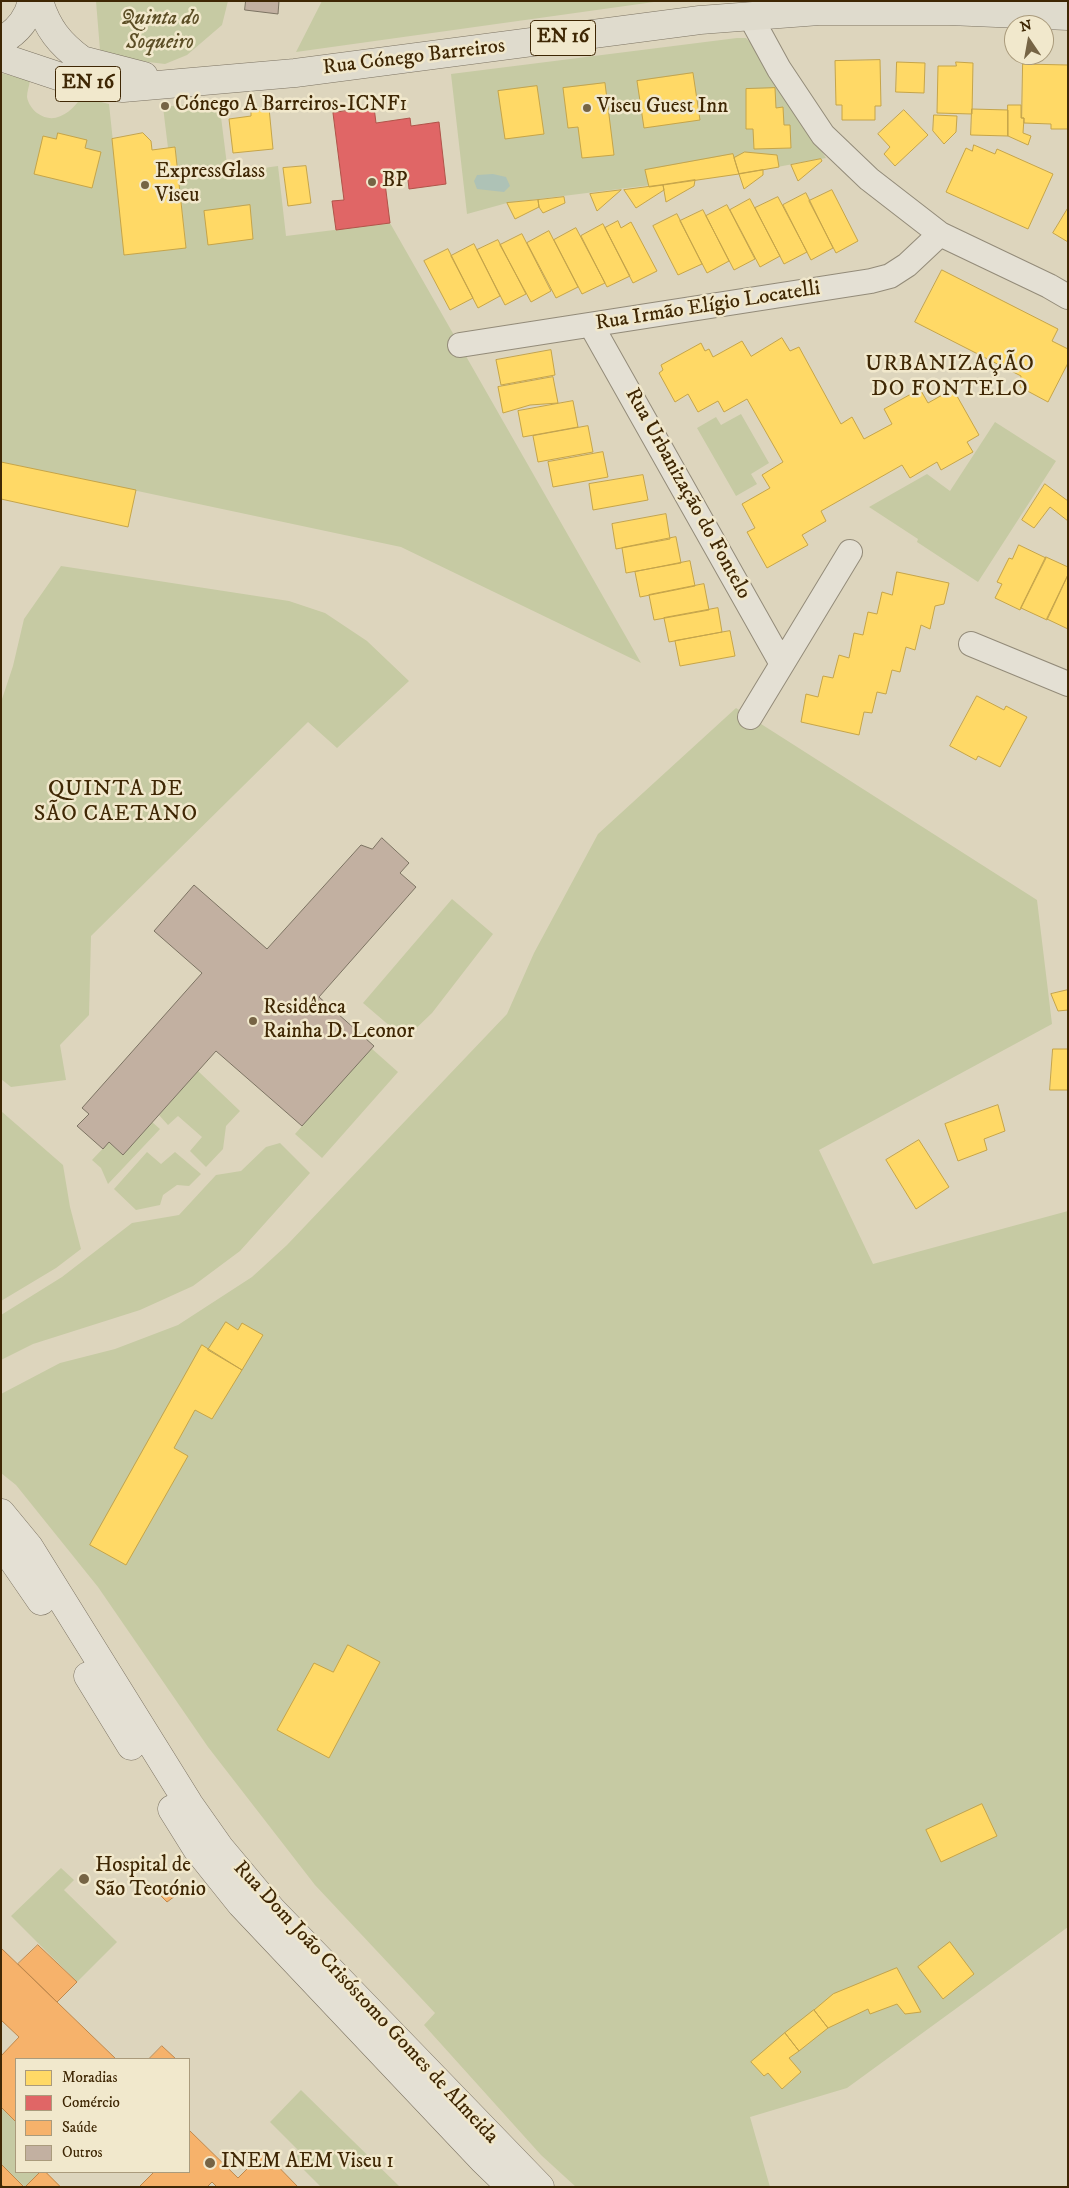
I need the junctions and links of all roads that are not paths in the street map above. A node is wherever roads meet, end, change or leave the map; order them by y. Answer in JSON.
{"nodes":[{"id":1,"x":32,"y":1,"type":"edge"},
{"id":2,"x":39,"y":1,"type":"edge"},
{"id":3,"x":750,"y":16,"type":"junction"},
{"id":4,"x":1068,"y":16,"type":"edge"},
{"id":5,"x":1,"y":41,"type":"edge"},
{"id":6,"x":1,"y":57,"type":"edge"},
{"id":7,"x":178,"y":83,"type":"junction"},
{"id":8,"x":940,"y":234,"type":"junction"},
{"id":9,"x":1068,"y":297,"type":"edge"},
{"id":10,"x":591,"y":325,"type":"junction"},
{"id":11,"x":460,"y":345,"type":"dead end"},
{"id":12,"x":850,"y":552,"type":"dead end"},
{"id":13,"x":971,"y":644,"type":"dead end"},
{"id":14,"x":782,"y":664,"type":"junction"},
{"id":15,"x":1068,"y":684,"type":"edge"},
{"id":16,"x":750,"y":717,"type":"dead end"},
{"id":17,"x":1,"y":1512,"type":"edge"},
{"id":18,"x":1,"y":1543,"type":"edge"},
{"id":19,"x":511,"y":2187,"type":"edge"},
{"id":20,"x":540,"y":2187,"type":"edge"}],
"edges":[{"from":1,"to":5,"type":"main road"},
{"from":2,"to":7,"type":"main road","name":"Rua Cónego Barreiros","number":"EN 16"},
{"from":3,"to":4,"type":"main road","name":"Rua Cónego Barreiros","number":"EN 16"},
{"from":3,"to":7,"type":"main road","name":"Rua Cónego Barreiros","number":"EN 16"},
{"from":3,"to":8,"type":"street"},
{"from":6,"to":7,"type":"main road","name":"Rua Cónego Barreiros","number":"EN 16"},
{"from":8,"to":9,"type":"street"},
{"from":8,"to":10,"type":"street","name":"Rua Irmão Elígio Locatelli"},
{"from":10,"to":11,"type":"street","name":"Rua Irmão Elígio Locatelli"},
{"from":10,"to":14,"type":"street","name":"Rua Urbanização do Fontelo"},
{"from":12,"to":14,"type":"street"},
{"from":13,"to":15,"type":"street"},
{"from":14,"to":16,"type":"street"},
{"from":17,"to":20,"type":"street","name":"Rua Dom João Crisóstomo Gomes de Almeida"},
{"from":18,"to":19,"type":"street","name":"Rua Dom João Crisóstomo Gomes de Almeida"}]}
